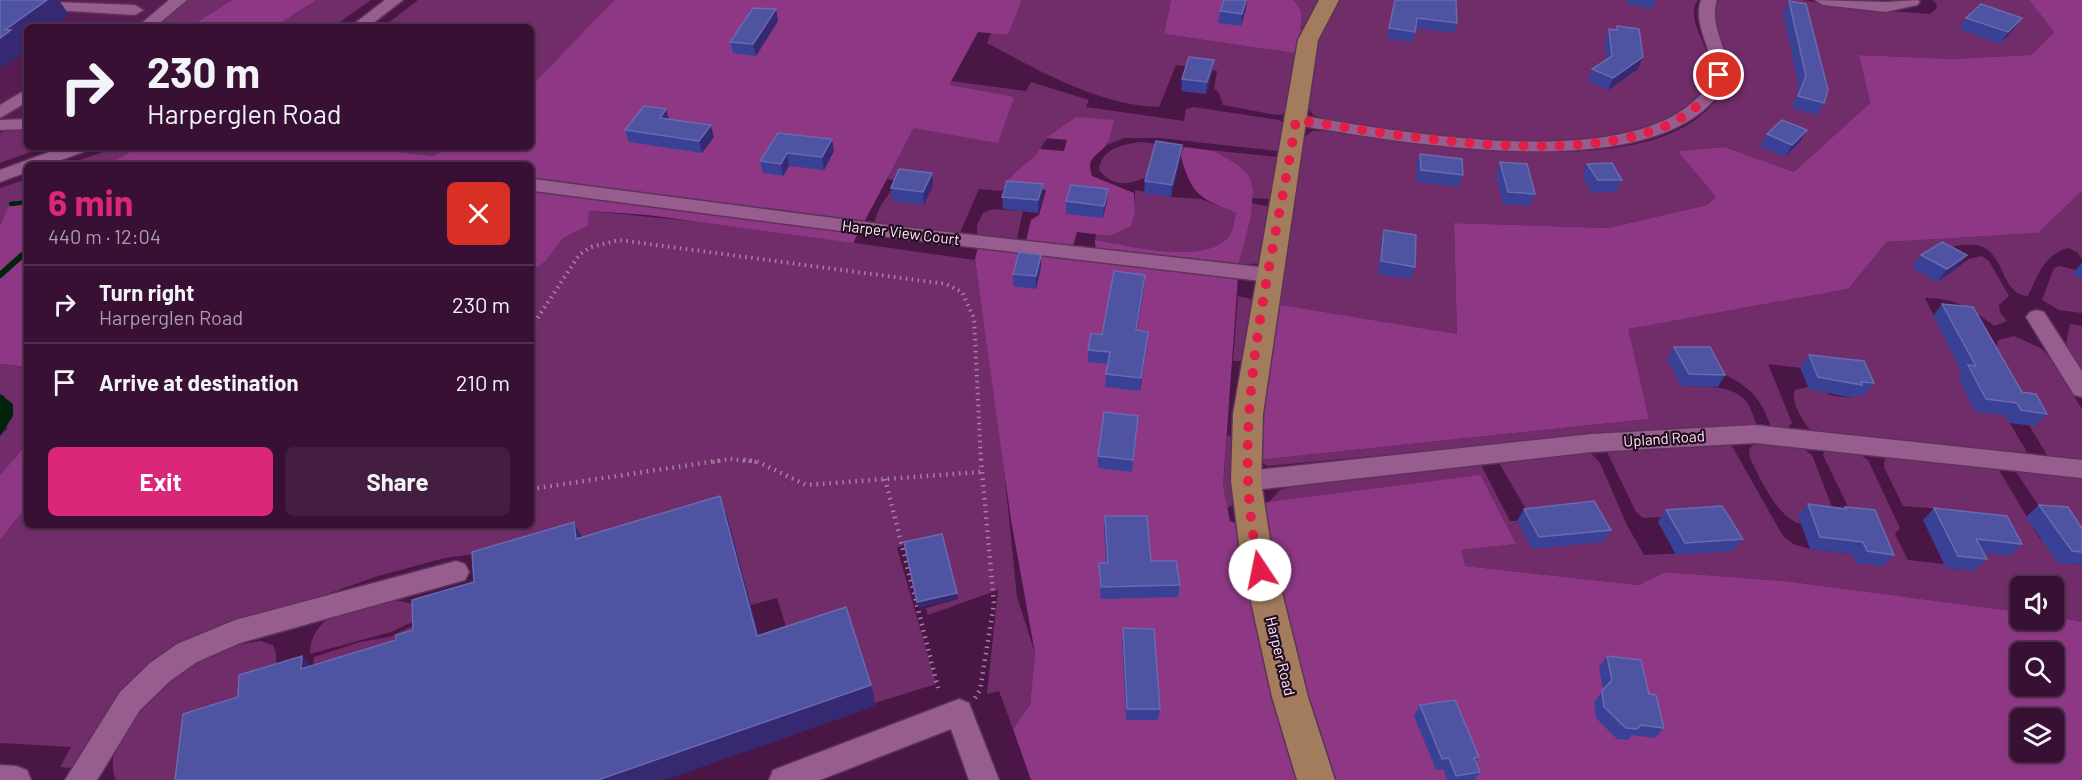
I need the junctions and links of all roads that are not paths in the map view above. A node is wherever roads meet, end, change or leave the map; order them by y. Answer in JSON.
{"nodes":[{"id":1,"x":179,"y":0,"type":"edge"},
{"id":2,"x":395,"y":0,"type":"edge"},
{"id":3,"x":1329,"y":0,"type":"edge"},
{"id":4,"x":1709,"y":0,"type":"edge"},
{"id":5,"x":1823,"y":0,"type":"edge"},
{"id":6,"x":0,"y":2,"type":"edge"},
{"id":7,"x":1912,"y":2,"type":"dead end"},
{"id":8,"x":117,"y":24,"type":"edge"},
{"id":9,"x":149,"y":24,"type":"edge"},
{"id":10,"x":362,"y":24,"type":"edge"},
{"id":11,"x":24,"y":96,"type":"edge"},
{"id":12,"x":0,"y":113,"type":"edge"},
{"id":13,"x":1296,"y":120,"type":"junction"},
{"id":14,"x":0,"y":124,"type":"edge"},
{"id":15,"x":24,"y":124,"type":"edge"},
{"id":16,"x":72,"y":150,"type":"edge"},
{"id":17,"x":39,"y":162,"type":"edge"},
{"id":18,"x":24,"y":167,"type":"edge"},
{"id":19,"x":0,"y":176,"type":"edge"},
{"id":20,"x":534,"y":185,"type":"dead end"},
{"id":21,"x":1269,"y":275,"type":"junction"},
{"id":22,"x":2037,"y":317,"type":"dead end"},
{"id":23,"x":2082,"y":389,"type":"edge"},
{"id":24,"x":2082,"y":469,"type":"edge"},
{"id":25,"x":1246,"y":481,"type":"junction"},
{"id":26,"x":456,"y":572,"type":"dead end"},
{"id":27,"x":0,"y":779,"type":"edge"},
{"id":28,"x":16,"y":780,"type":"edge"},
{"id":29,"x":80,"y":780,"type":"edge"},
{"id":30,"x":784,"y":780,"type":"edge"},
{"id":31,"x":984,"y":780,"type":"edge"},
{"id":32,"x":1316,"y":780,"type":"edge"}],
"edges":[{"from":1,"to":9,"type":"street"},
{"from":2,"to":10,"type":"street"},
{"from":3,"to":13,"type":"main road","name":"Harper Road"},
{"from":4,"to":13,"type":"street"},
{"from":5,"to":7,"type":"street"},
{"from":6,"to":8,"type":"street"},
{"from":11,"to":12,"type":"street"},
{"from":13,"to":21,"type":"main road","name":"Harper Road"},
{"from":14,"to":15,"type":"street"},
{"from":16,"to":17,"type":"street"},
{"from":18,"to":19,"type":"street"},
{"from":20,"to":21,"type":"street","name":"Harper View Court"},
{"from":21,"to":25,"type":"main road","name":"Harper Road"},
{"from":22,"to":23,"type":"street"},
{"from":24,"to":25,"type":"street","name":"Upland Road"},
{"from":25,"to":32,"type":"main road","name":"Harper Road"},
{"from":26,"to":29,"type":"street"},
{"from":27,"to":28,"type":"street"},
{"from":30,"to":31,"type":"street"}]}
